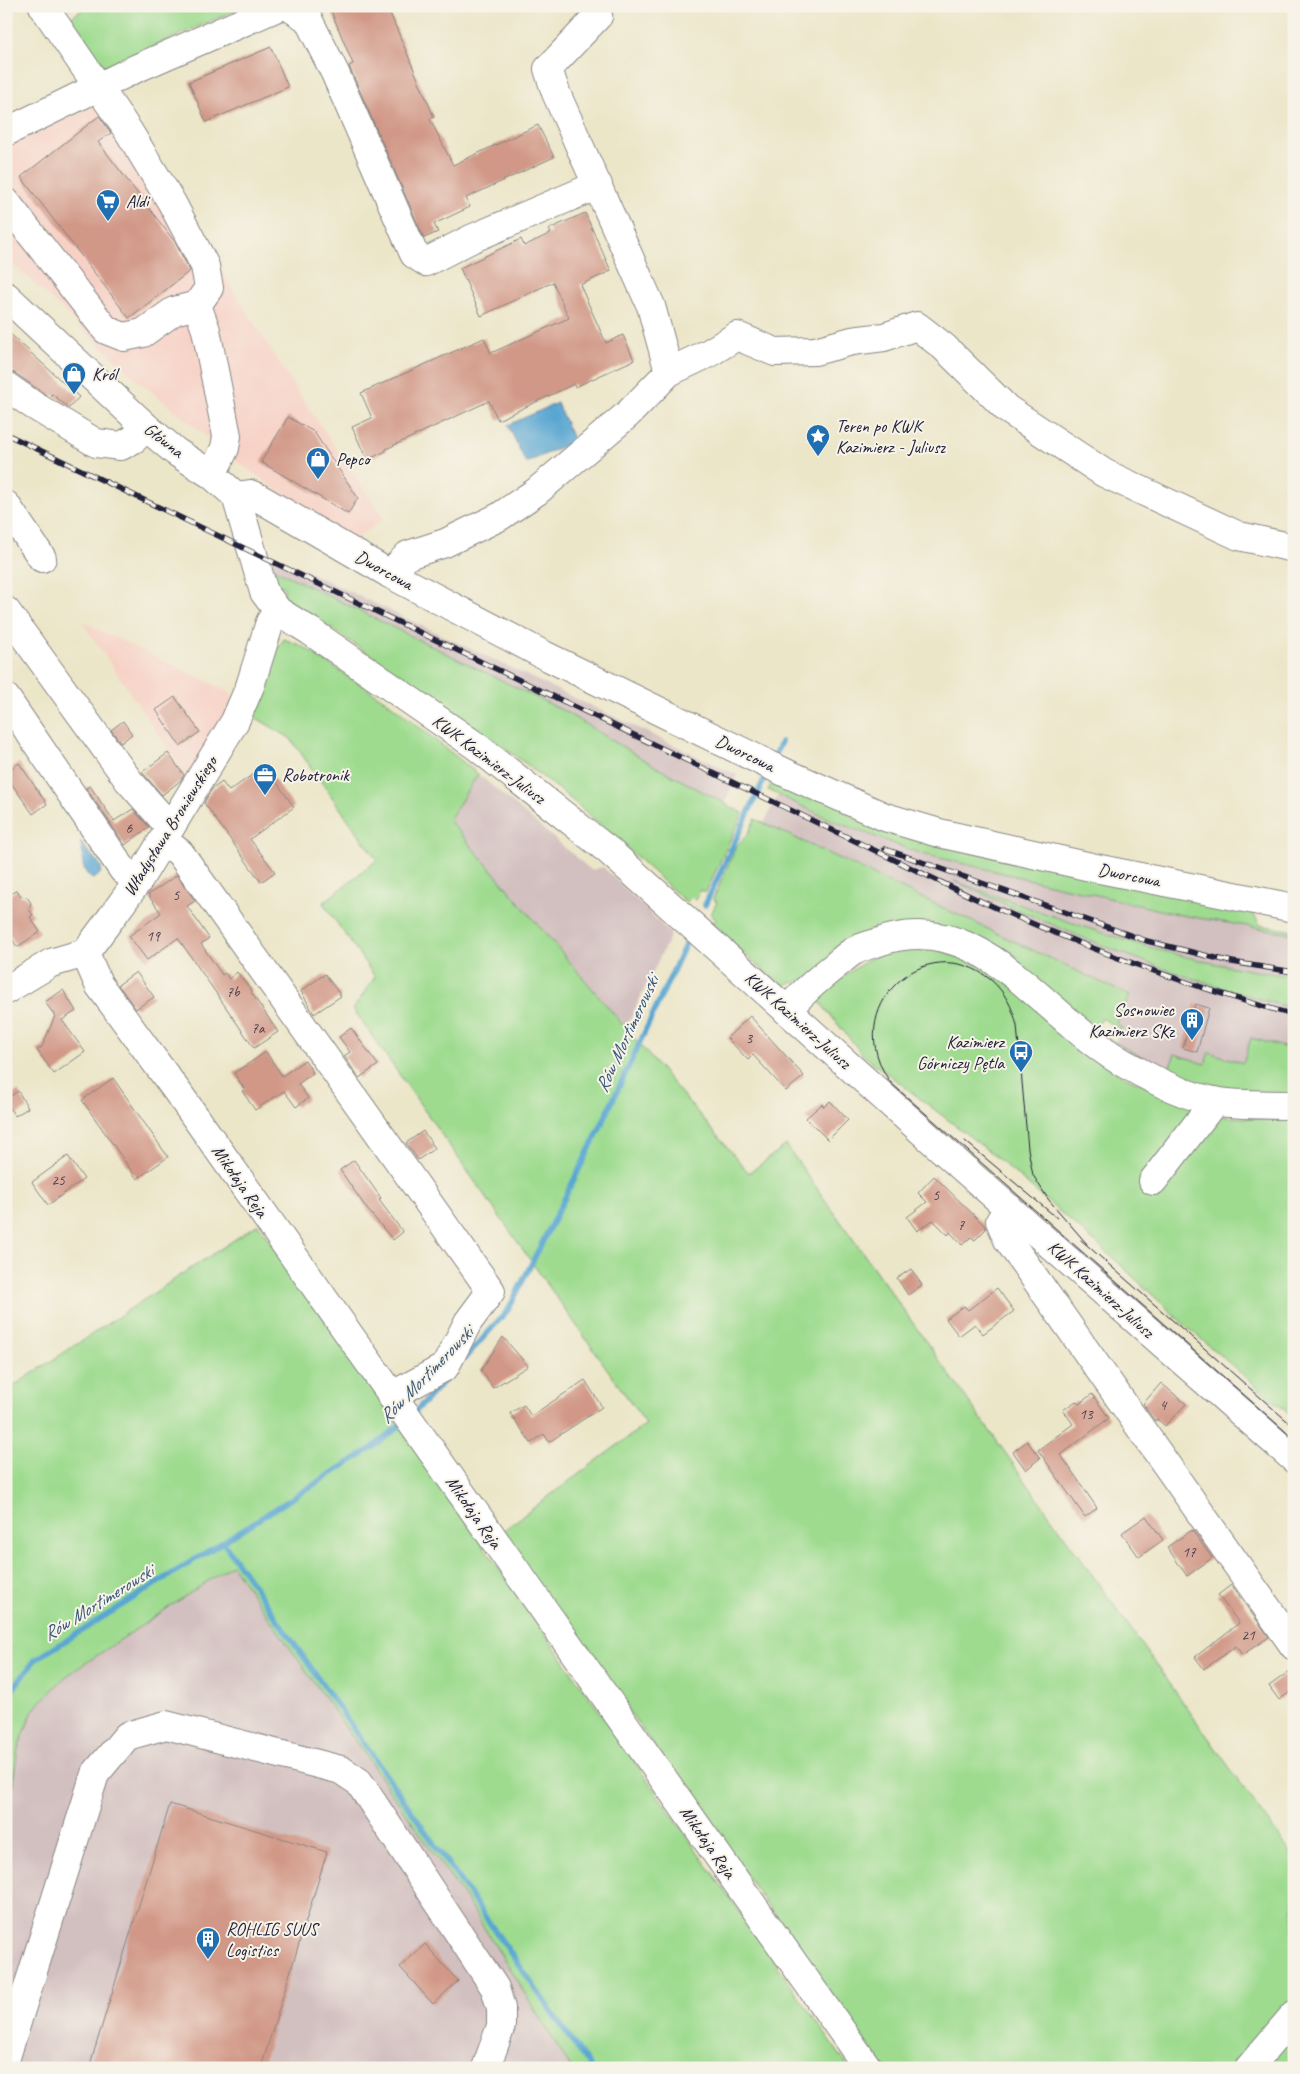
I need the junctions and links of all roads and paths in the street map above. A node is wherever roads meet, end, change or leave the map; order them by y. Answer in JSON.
{"nodes":[{"id":1,"x":43,"y":6,"type":"edge"},
{"id":2,"x":280,"y":6,"type":"edge"},
{"id":3,"x":288,"y":6,"type":"edge"},
{"id":4,"x":594,"y":6,"type":"edge"},
{"id":5,"x":98,"y":88,"type":"junction"},
{"id":6,"x":6,"y":132,"type":"edge"},
{"id":7,"x":598,"y":185,"type":"junction"},
{"id":8,"x":6,"y":202,"type":"edge"},
{"id":9,"x":6,"y":296,"type":"edge"},
{"id":10,"x":197,"y":305,"type":"junction"},
{"id":11,"x":669,"y":372,"type":"junction"},
{"id":12,"x":6,"y":386,"type":"edge"},
{"id":13,"x":146,"y":427,"type":"junction"},
{"id":14,"x":212,"y":475,"type":"junction"},
{"id":15,"x":236,"y":496,"type":"junction"},
{"id":16,"x":6,"y":505,"type":"edge"},
{"id":17,"x":1294,"y":548,"type":"edge"},
{"id":18,"x":42,"y":558,"type":"dead end"},
{"id":19,"x":390,"y":574,"type":"junction"},
{"id":20,"x":6,"y":611,"type":"edge"},
{"id":21,"x":278,"y":611,"type":"junction"},
{"id":22,"x":6,"y":698,"type":"edge"},
{"id":23,"x":167,"y":832,"type":"junction"},
{"id":24,"x":138,"y":881,"type":"junction"},
{"id":25,"x":1294,"y":908,"type":"edge"},
{"id":26,"x":85,"y":953,"type":"junction"},
{"id":27,"x":6,"y":990,"type":"edge"},
{"id":28,"x":787,"y":1011,"type":"junction"},
{"id":29,"x":1215,"y":1101,"type":"junction"},
{"id":30,"x":1294,"y":1105,"type":"edge"},
{"id":31,"x":1153,"y":1181,"type":"dead end"},
{"id":32,"x":1010,"y":1208,"type":"junction"},
{"id":33,"x":393,"y":1398,"type":"junction"},
{"id":34,"x":1294,"y":1459,"type":"edge"},
{"id":35,"x":1294,"y":1646,"type":"edge"},
{"id":36,"x":1294,"y":2015,"type":"edge"},
{"id":37,"x":6,"y":2057,"type":"edge"},
{"id":38,"x":486,"y":2068,"type":"edge"},
{"id":39,"x":868,"y":2068,"type":"edge"},
{"id":40,"x":1249,"y":2068,"type":"edge"}],
"edges":[{"from":1,"to":5,"type":"street"},
{"from":2,"to":5,"type":"street"},
{"from":3,"to":7,"type":"street"},
{"from":4,"to":7,"type":"street"},
{"from":5,"to":6,"type":"street"},
{"from":5,"to":10,"type":"street"},
{"from":7,"to":11,"type":"street"},
{"from":8,"to":10,"type":"street"},
{"from":9,"to":13,"type":"street","name":"Główna"},
{"from":10,"to":14,"type":"street"},
{"from":11,"to":17,"type":"street"},
{"from":11,"to":19,"type":"street"},
{"from":12,"to":13,"type":"street"},
{"from":13,"to":14,"type":"street","name":"Główna"},
{"from":14,"to":15,"type":"street","name":"Główna"},
{"from":15,"to":19,"type":"street","name":"Dworcowa"},
{"from":15,"to":21,"type":"street"},
{"from":16,"to":18,"type":"street"},
{"from":19,"to":25,"type":"street","name":"Dworcowa"},
{"from":20,"to":23,"type":"street"},
{"from":21,"to":23,"type":"street","name":"Władysława Broniewskiego"},
{"from":21,"to":28,"type":"street","name":"KWK Kazimierz-Juliusz"},
{"from":22,"to":24,"type":"street"},
{"from":23,"to":24,"type":"street","name":"Władysława Broniewskiego"},
{"from":23,"to":33,"type":"street"},
{"from":24,"to":26,"type":"street","name":"Władysława Broniewskiego"},
{"from":26,"to":27,"type":"street"},
{"from":26,"to":33,"type":"street","name":"Mikołaja Reja"},
{"from":28,"to":29,"type":"street"},
{"from":28,"to":32,"type":"street","name":"KWK Kazimierz-Juliusz"},
{"from":29,"to":30,"type":"street"},
{"from":29,"to":31,"type":"street"},
{"from":32,"to":34,"type":"street","name":"KWK Kazimierz-Juliusz"},
{"from":32,"to":35,"type":"street"},
{"from":33,"to":39,"type":"street","name":"Mikołaja Reja"},
{"from":36,"to":40,"type":"street"},
{"from":37,"to":38,"type":"street"}]}
